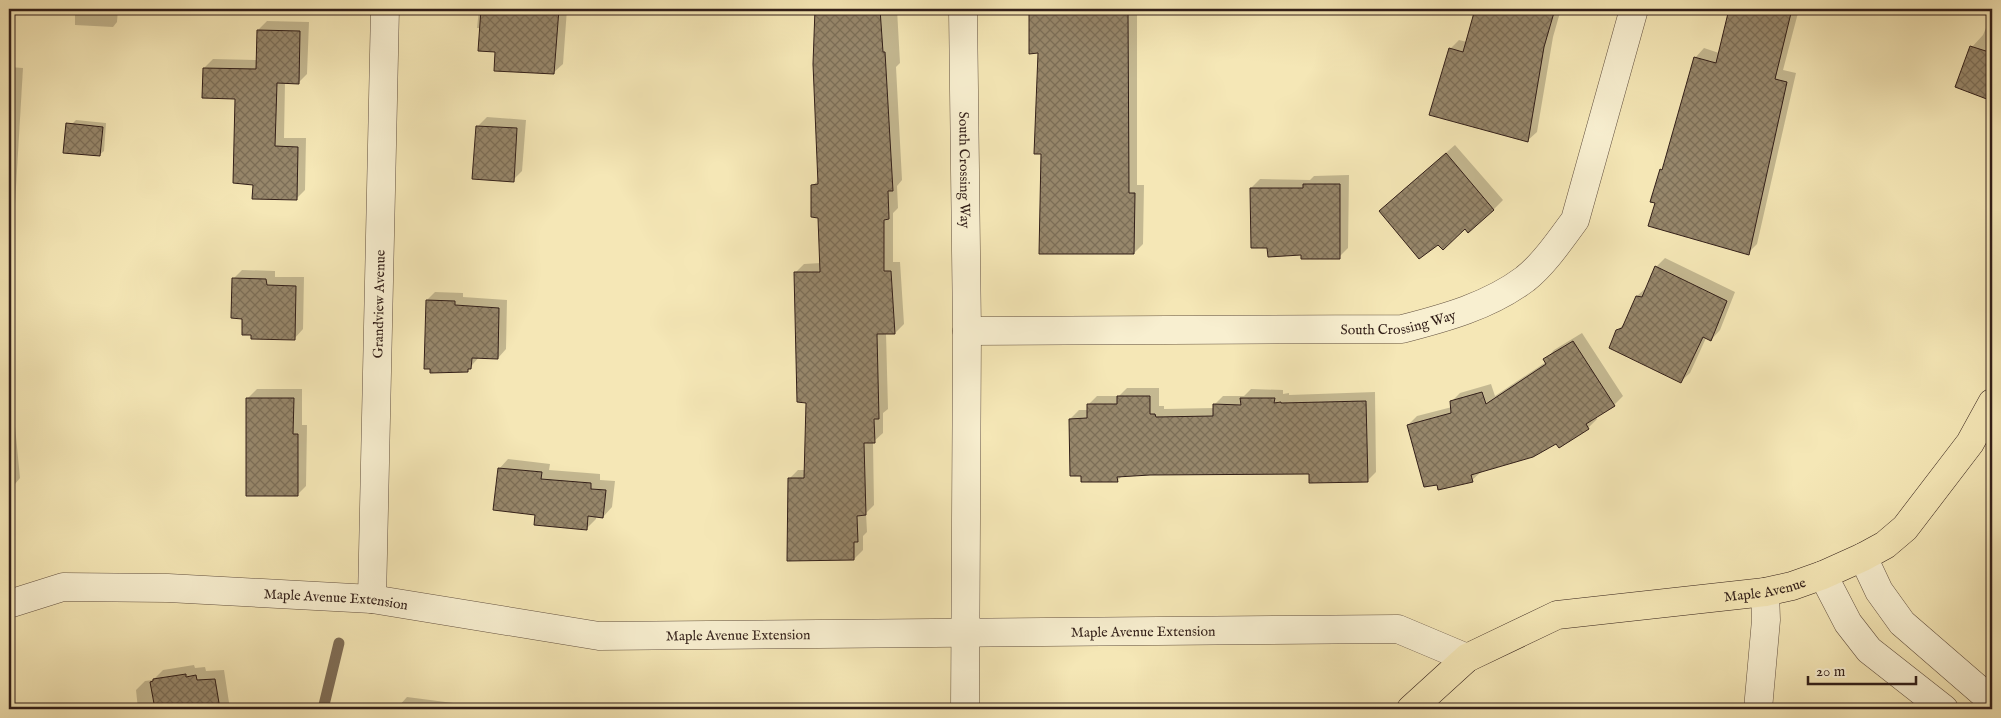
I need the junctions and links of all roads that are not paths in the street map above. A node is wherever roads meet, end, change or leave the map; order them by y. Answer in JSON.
{"nodes":[{"id":1,"x":384,"y":9,"type":"edge"},
{"id":2,"x":963,"y":9,"type":"edge"},
{"id":3,"x":1634,"y":9,"type":"edge"},
{"id":4,"x":967,"y":331,"type":"junction"},
{"id":5,"x":1992,"y":403,"type":"edge"},
{"id":6,"x":1862,"y":557,"type":"junction"},
{"id":7,"x":1823,"y":575,"type":"junction"},
{"id":8,"x":1765,"y":592,"type":"junction"},
{"id":9,"x":372,"y":599,"type":"junction"},
{"id":10,"x":9,"y":604,"type":"edge"},
{"id":11,"x":966,"y":634,"type":"junction"},
{"id":12,"x":1467,"y":658,"type":"junction"},
{"id":13,"x":1992,"y":701,"type":"edge"},
{"id":14,"x":965,"y":709,"type":"edge"},
{"id":15,"x":1411,"y":709,"type":"edge"},
{"id":16,"x":1758,"y":709,"type":"edge"},
{"id":17,"x":1944,"y":709,"type":"edge"}],
"edges":[{"from":1,"to":9,"type":"street","name":"Grandview Avenue"},
{"from":2,"to":4,"type":"street","name":"South Crossing Way"},
{"from":3,"to":4,"type":"street","name":"South Crossing Way"},
{"from":4,"to":11,"type":"street","name":"South Crossing Way"},
{"from":5,"to":6,"type":"main road","name":"Maple Avenue"},
{"from":6,"to":7,"type":"main road","name":"Maple Avenue"},
{"from":6,"to":13,"type":"street"},
{"from":7,"to":8,"type":"main road","name":"Maple Avenue"},
{"from":7,"to":17,"type":"street"},
{"from":8,"to":12,"type":"main road","name":"Maple Avenue"},
{"from":8,"to":16,"type":"street"},
{"from":9,"to":10,"type":"street","name":"Maple Avenue Extension"},
{"from":9,"to":11,"type":"street","name":"Maple Avenue Extension"},
{"from":11,"to":12,"type":"street","name":"Maple Avenue Extension"},
{"from":11,"to":14,"type":"street","name":"South Crossing Way"},
{"from":12,"to":15,"type":"main road","name":"Maple Avenue"}]}
